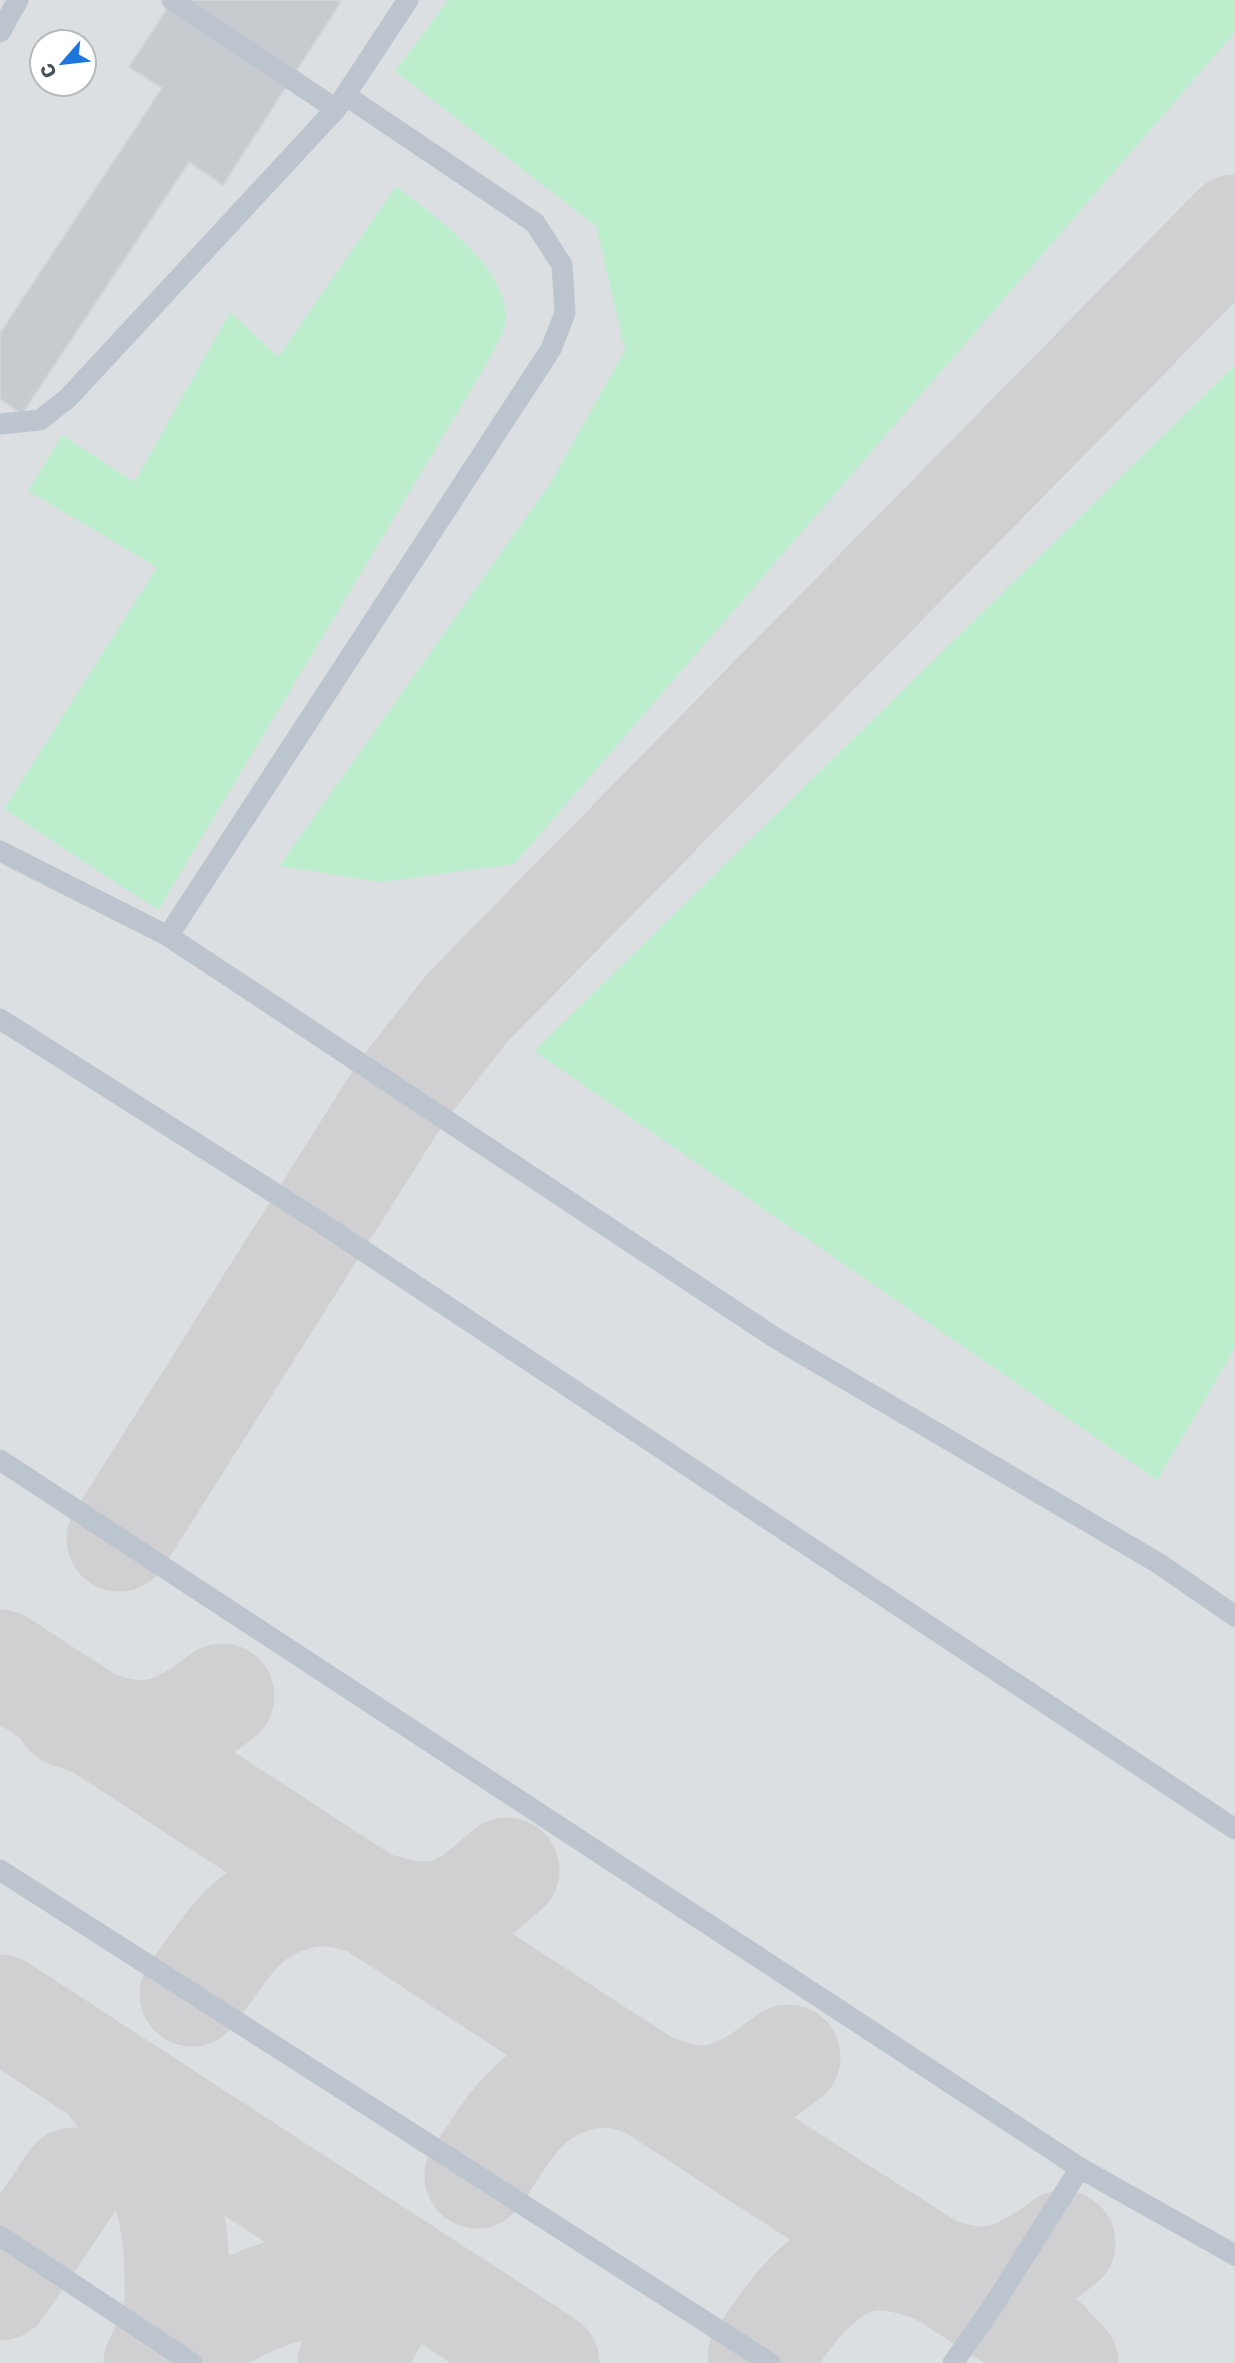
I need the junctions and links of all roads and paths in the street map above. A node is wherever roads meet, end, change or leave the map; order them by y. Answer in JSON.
{"nodes":[{"id":1,"x":18,"y":0,"type":"edge"},
{"id":2,"x":172,"y":0,"type":"edge"},
{"id":3,"x":408,"y":0,"type":"edge"},
{"id":4,"x":0,"y":32,"type":"edge"},
{"id":5,"x":340,"y":102,"type":"junction"},
{"id":6,"x":0,"y":424,"type":"edge"},
{"id":7,"x":0,"y":851,"type":"edge"},
{"id":8,"x":168,"y":936,"type":"junction"},
{"id":9,"x":0,"y":1019,"type":"edge"},
{"id":10,"x":0,"y":1460,"type":"edge"},
{"id":11,"x":1235,"y":1616,"type":"edge"},
{"id":12,"x":1235,"y":1829,"type":"edge"},
{"id":13,"x":0,"y":1870,"type":"edge"},
{"id":14,"x":1080,"y":2168,"type":"junction"},
{"id":15,"x":0,"y":2236,"type":"edge"},
{"id":16,"x":1235,"y":2255,"type":"edge"},
{"id":17,"x":192,"y":2363,"type":"edge"},
{"id":18,"x":770,"y":2363,"type":"edge"},
{"id":19,"x":953,"y":2363,"type":"edge"}],
"edges":[{"from":1,"to":4,"type":"lane"},
{"from":2,"to":5,"type":"lane"},
{"from":3,"to":5,"type":"lane"},
{"from":5,"to":6,"type":"lane"},
{"from":5,"to":8,"type":"lane"},
{"from":7,"to":8,"type":"lane"},
{"from":8,"to":11,"type":"lane"},
{"from":9,"to":12,"type":"lane"},
{"from":10,"to":14,"type":"lane"},
{"from":13,"to":18,"type":"lane"},
{"from":14,"to":16,"type":"lane"},
{"from":14,"to":19,"type":"lane"},
{"from":15,"to":17,"type":"lane"}]}
